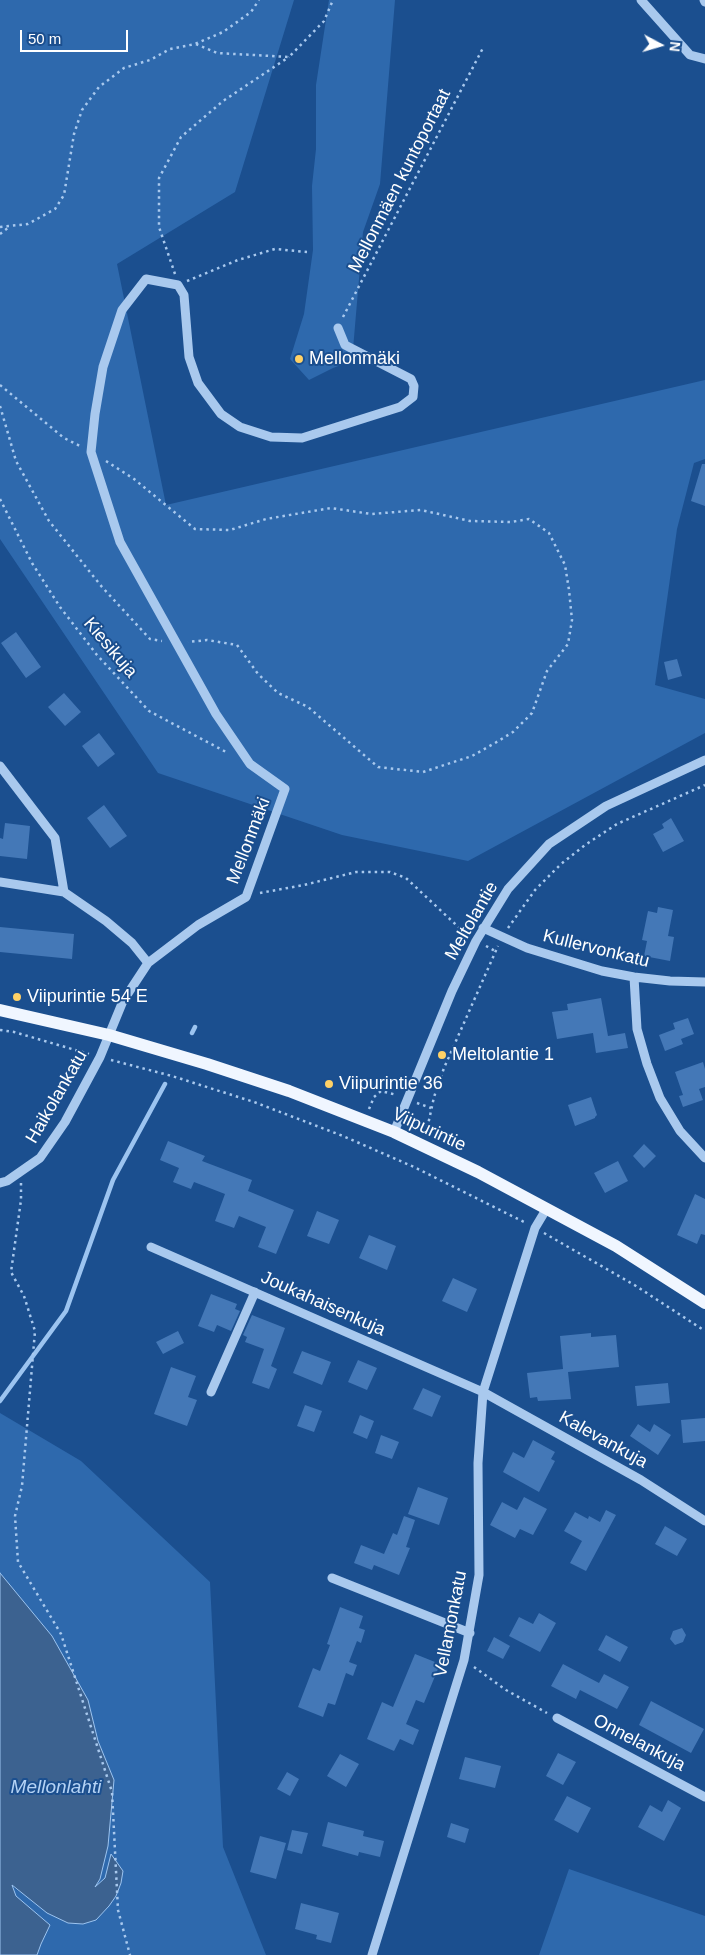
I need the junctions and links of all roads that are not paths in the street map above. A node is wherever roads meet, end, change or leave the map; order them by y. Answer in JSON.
{"nodes":[{"id":1,"x":641,"y":0,"type":"edge"},
{"id":2,"x":705,"y":59,"type":"edge"},
{"id":3,"x":338,"y":328,"type":"road end"},
{"id":4,"x":705,"y":760,"type":"edge"},
{"id":5,"x":0,"y":766,"type":"edge"},
{"id":6,"x":0,"y":882,"type":"edge"},
{"id":7,"x":64,"y":892,"type":"junction"},
{"id":8,"x":483,"y":928,"type":"junction"},
{"id":9,"x":148,"y":963,"type":"junction"},
{"id":10,"x":634,"y":977,"type":"junction"},
{"id":11,"x":705,"y":982,"type":"edge"},
{"id":12,"x":0,"y":1010,"type":"edge"},
{"id":13,"x":109,"y":1035,"type":"junction"},
{"id":14,"x":394,"y":1132,"type":"junction"},
{"id":15,"x":705,"y":1158,"type":"edge"},
{"id":16,"x":0,"y":1183,"type":"edge"},
{"id":17,"x":547,"y":1208,"type":"junction"},
{"id":18,"x":151,"y":1247,"type":"dead end"},
{"id":19,"x":255,"y":1292,"type":"junction"},
{"id":20,"x":705,"y":1303,"type":"edge"},
{"id":21,"x":211,"y":1392,"type":"dead end"},
{"id":22,"x":483,"y":1392,"type":"junction"},
{"id":23,"x":705,"y":1521,"type":"edge"},
{"id":24,"x":332,"y":1578,"type":"dead end"},
{"id":25,"x":470,"y":1633,"type":"junction"},
{"id":26,"x":557,"y":1718,"type":"road end"},
{"id":27,"x":705,"y":1797,"type":"edge"},
{"id":28,"x":372,"y":1955,"type":"edge"}],
"edges":[{"from":1,"to":2,"type":"street"},
{"from":3,"to":9,"type":"street","name":"Mellonmäki"},
{"from":4,"to":8,"type":"street","name":"Meltolantie"},
{"from":5,"to":7,"type":"street"},
{"from":6,"to":7,"type":"street"},
{"from":7,"to":9,"type":"street"},
{"from":8,"to":10,"type":"street","name":"Kullervonkatu"},
{"from":8,"to":14,"type":"street","name":"Meltolantie"},
{"from":9,"to":13,"type":"street","name":"Mellonmäki"},
{"from":10,"to":11,"type":"street","name":"Kullervonkatu"},
{"from":10,"to":15,"type":"street"},
{"from":12,"to":13,"type":"main road","name":"Viipurintie"},
{"from":13,"to":14,"type":"main road","name":"Viipurintie"},
{"from":13,"to":16,"type":"street","name":"Haikolankatu"},
{"from":14,"to":17,"type":"main road","name":"Viipurintie"},
{"from":17,"to":20,"type":"main road","name":"Viipurintie"},
{"from":17,"to":22,"type":"street","name":"Vellamonkatu"},
{"from":18,"to":19,"type":"street","name":"Joukahaisenkuja"},
{"from":19,"to":21,"type":"street"},
{"from":19,"to":22,"type":"street","name":"Joukahaisenkuja"},
{"from":22,"to":23,"type":"street","name":"Kalevankuja"},
{"from":22,"to":25,"type":"street","name":"Vellamonkatu"},
{"from":24,"to":25,"type":"street"},
{"from":25,"to":28,"type":"street","name":"Vellamonkatu"},
{"from":26,"to":27,"type":"street","name":"Onnelankuja"}]}
